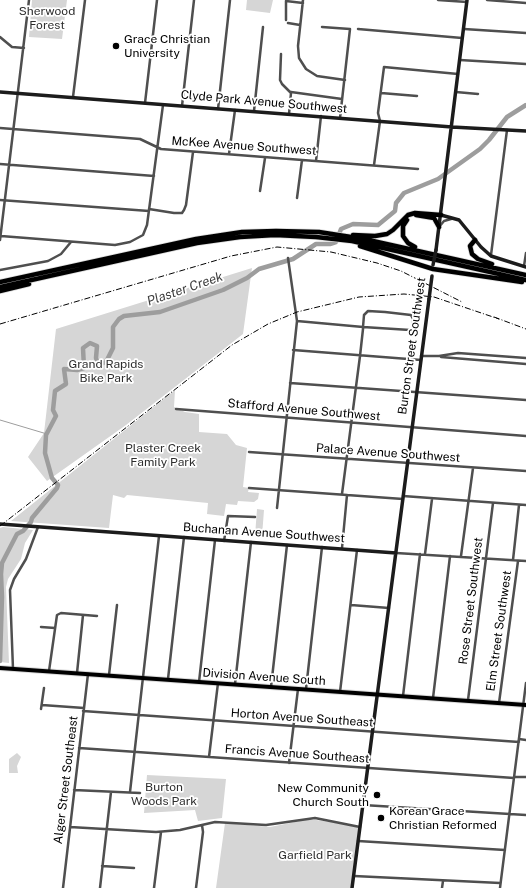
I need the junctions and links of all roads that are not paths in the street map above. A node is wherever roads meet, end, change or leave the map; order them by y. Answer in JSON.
{"nodes":[{"id":1,"x":29,"y":0,"type":"edge"},
{"id":2,"x":84,"y":0,"type":"edge"},
{"id":3,"x":157,"y":0,"type":"edge"},
{"id":4,"x":194,"y":0,"type":"edge"},
{"id":5,"x":230,"y":0,"type":"edge"},
{"id":6,"x":438,"y":0,"type":"edge"},
{"id":7,"x":487,"y":0,"type":"edge"},
{"id":8,"x":303,"y":1,"type":"edge"},
{"id":9,"x":467,"y":1,"type":"edge"},
{"id":10,"x":526,"y":3,"type":"edge"},
{"id":11,"x":286,"y":20,"type":"dead end"},
{"id":12,"x":288,"y":23,"type":"dead end"},
{"id":13,"x":300,"y":25,"type":"junction"},
{"id":14,"x":263,"y":27,"type":"dead end"},
{"id":15,"x":322,"y":27,"type":"dead end"},
{"id":16,"x":358,"y":29,"type":"dead end"},
{"id":17,"x":464,"y":29,"type":"junction"},
{"id":18,"x":526,"y":34,"type":"edge"},
{"id":19,"x":0,"y":37,"type":"edge"},
{"id":20,"x":463,"y":38,"type":"junction"},
{"id":21,"x":24,"y":48,"type":"junction"},
{"id":22,"x":281,"y":54,"type":"dead end"},
{"id":23,"x":460,"y":60,"type":"junction"},
{"id":24,"x":526,"y":64,"type":"edge"},
{"id":25,"x":458,"y":74,"type":"junction"},
{"id":26,"x":345,"y":80,"type":"junction"},
{"id":27,"x":0,"y":92,"type":"edge"},
{"id":28,"x":291,"y":92,"type":"junction"},
{"id":29,"x":456,"y":92,"type":"junction"},
{"id":30,"x":19,"y":93,"type":"junction"},
{"id":31,"x":381,"y":93,"type":"junction"},
{"id":32,"x":478,"y":94,"type":"dead end"},
{"id":33,"x":417,"y":96,"type":"dead end"},
{"id":34,"x":73,"y":97,"type":"junction"},
{"id":35,"x":342,"y":99,"type":"junction"},
{"id":36,"x":145,"y":103,"type":"junction"},
{"id":37,"x":163,"y":104,"type":"junction"},
{"id":38,"x":182,"y":106,"type":"junction"},
{"id":39,"x":218,"y":109,"type":"junction"},
{"id":40,"x":235,"y":110,"type":"junction"},
{"id":41,"x":254,"y":111,"type":"junction"},
{"id":42,"x":289,"y":114,"type":"junction"},
{"id":43,"x":321,"y":116,"type":"junction"},
{"id":44,"x":340,"y":118,"type":"junction"},
{"id":45,"x":380,"y":121,"type":"junction"},
{"id":46,"x":452,"y":127,"type":"junction"},
{"id":47,"x":0,"y":128,"type":"edge"},
{"id":48,"x":14,"y":129,"type":"junction"},
{"id":49,"x":505,"y":130,"type":"junction"},
{"id":50,"x":526,"y":131,"type":"edge"},
{"id":51,"x":158,"y":148,"type":"junction"},
{"id":52,"x":193,"y":152,"type":"junction"},
{"id":53,"x":229,"y":154,"type":"junction"},
{"id":54,"x":265,"y":157,"type":"junction"},
{"id":55,"x":302,"y":160,"type":"junction"},
{"id":56,"x":316,"y":161,"type":"junction"},
{"id":57,"x":0,"y":164,"type":"edge"},
{"id":58,"x":10,"y":165,"type":"junction"},
{"id":59,"x":374,"y":165,"type":"junction"},
{"id":60,"x":418,"y":169,"type":"dead end"},
{"id":61,"x":154,"y":176,"type":"junction"},
{"id":62,"x":260,"y":191,"type":"dead end"},
{"id":63,"x":297,"y":198,"type":"dead end"},
{"id":64,"x":0,"y":200,"type":"edge"},
{"id":65,"x":5,"y":200,"type":"junction"},
{"id":66,"x":149,"y":210,"type":"junction"},
{"id":67,"x":441,"y":215,"type":"junction"},
{"id":68,"x":455,"y":218,"type":"junction"},
{"id":69,"x":439,"y":227,"type":"junction"},
{"id":70,"x":1,"y":229,"type":"edge"},
{"id":71,"x":266,"y":233,"type":"junction"},
{"id":72,"x":0,"y":238,"type":"edge"},
{"id":73,"x":346,"y":239,"type":"junction"},
{"id":74,"x":475,"y":240,"type":"junction"},
{"id":75,"x":71,"y":242,"type":"junction"},
{"id":76,"x":424,"y":251,"type":"junction"},
{"id":77,"x":526,"y":253,"type":"edge"},
{"id":78,"x":491,"y":256,"type":"junction"},
{"id":79,"x":288,"y":258,"type":"dead end"},
{"id":80,"x":433,"y":267,"type":"junction"},
{"id":81,"x":525,"y":267,"type":"edge"},
{"id":82,"x":56,"y":269,"type":"junction"},
{"id":83,"x":0,"y":270,"type":"edge"},
{"id":84,"x":66,"y":272,"type":"junction"},
{"id":85,"x":517,"y":272,"type":"junction"},
{"id":86,"x":526,"y":274,"type":"edge"},
{"id":87,"x":0,"y":279,"type":"edge"},
{"id":88,"x":526,"y":281,"type":"edge"},
{"id":89,"x":0,"y":282,"type":"edge"},
{"id":90,"x":0,"y":287,"type":"edge"},
{"id":91,"x":0,"y":291,"type":"edge"},
{"id":92,"x":297,"y":321,"type":"junction"},
{"id":93,"x":363,"y":327,"type":"junction"},
{"id":94,"x":293,"y":350,"type":"junction"},
{"id":95,"x":360,"y":356,"type":"junction"},
{"id":96,"x":439,"y":356,"type":"junction"},
{"id":97,"x":421,"y":358,"type":"junction"},
{"id":98,"x":526,"y":358,"type":"edge"},
{"id":99,"x":526,"y":364,"type":"edge"},
{"id":100,"x":290,"y":383,"type":"junction"},
{"id":101,"x":355,"y":388,"type":"junction"},
{"id":102,"x":416,"y":393,"type":"junction"},
{"id":103,"x":526,"y":400,"type":"edge"},
{"id":104,"x":176,"y":409,"type":"dead end"},
{"id":105,"x":287,"y":419,"type":"junction"},
{"id":106,"x":351,"y":423,"type":"junction"},
{"id":107,"x":412,"y":428,"type":"junction"},
{"id":108,"x":526,"y":436,"type":"edge"},
{"id":109,"x":249,"y":452,"type":"dead end"},
{"id":110,"x":283,"y":454,"type":"junction"},
{"id":111,"x":346,"y":459,"type":"junction"},
{"id":112,"x":407,"y":463,"type":"junction"},
{"id":113,"x":473,"y":468,"type":"junction"},
{"id":114,"x":526,"y":472,"type":"edge"},
{"id":115,"x":248,"y":488,"type":"dead end"},
{"id":116,"x":279,"y":490,"type":"junction"},
{"id":117,"x":342,"y":494,"type":"junction"},
{"id":118,"x":347,"y":495,"type":"junction"},
{"id":119,"x":403,"y":498,"type":"junction"},
{"id":120,"x":432,"y":499,"type":"junction"},
{"id":121,"x":468,"y":501,"type":"junction"},
{"id":122,"x":492,"y":503,"type":"junction"},
{"id":123,"x":519,"y":505,"type":"junction"},
{"id":124,"x":526,"y":505,"type":"edge"},
{"id":125,"x":277,"y":508,"type":"dead end"},
{"id":126,"x":255,"y":517,"type":"dead end"},
{"id":127,"x":0,"y":524,"type":"edge"},
{"id":128,"x":36,"y":527,"type":"junction"},
{"id":129,"x":159,"y":536,"type":"junction"},
{"id":130,"x":184,"y":537,"type":"junction"},
{"id":131,"x":215,"y":540,"type":"junction"},
{"id":132,"x":224,"y":540,"type":"junction"},
{"id":133,"x":251,"y":542,"type":"junction"},
{"id":134,"x":287,"y":545,"type":"junction"},
{"id":135,"x":322,"y":547,"type":"junction"},
{"id":136,"x":342,"y":548,"type":"junction"},
{"id":137,"x":357,"y":550,"type":"junction"},
{"id":138,"x":396,"y":553,"type":"junction"},
{"id":139,"x":420,"y":554,"type":"junction"},
{"id":140,"x":425,"y":554,"type":"junction"},
{"id":141,"x":450,"y":556,"type":"junction"},
{"id":142,"x":461,"y":556,"type":"junction"},
{"id":143,"x":486,"y":558,"type":"junction"},
{"id":144,"x":513,"y":560,"type":"junction"},
{"id":145,"x":518,"y":561,"type":"junction"},
{"id":146,"x":526,"y":561,"type":"edge"},
{"id":147,"x":351,"y":604,"type":"junction"},
{"id":148,"x":117,"y":605,"type":"dead end"},
{"id":149,"x":389,"y":608,"type":"junction"},
{"id":150,"x":83,"y":615,"type":"junction"},
{"id":151,"x":97,"y":616,"type":"dead end"},
{"id":152,"x":41,"y":627,"type":"dead end"},
{"id":153,"x":54,"y":628,"type":"junction"},
{"id":154,"x":0,"y":668,"type":"edge"},
{"id":155,"x":11,"y":668,"type":"junction"},
{"id":156,"x":49,"y":671,"type":"junction"},
{"id":157,"x":77,"y":673,"type":"junction"},
{"id":158,"x":88,"y":674,"type":"junction"},
{"id":159,"x":109,"y":675,"type":"junction"},
{"id":160,"x":143,"y":678,"type":"junction"},
{"id":161,"x":168,"y":680,"type":"junction"},
{"id":162,"x":199,"y":682,"type":"junction"},
{"id":163,"x":218,"y":683,"type":"junction"},
{"id":164,"x":526,"y":683,"type":"edge"},
{"id":165,"x":235,"y":684,"type":"junction"},
{"id":166,"x":271,"y":687,"type":"junction"},
{"id":167,"x":44,"y":688,"type":"dead end"},
{"id":168,"x":298,"y":689,"type":"junction"},
{"id":169,"x":306,"y":690,"type":"junction"},
{"id":170,"x":340,"y":692,"type":"junction"},
{"id":171,"x":378,"y":695,"type":"junction"},
{"id":172,"x":403,"y":697,"type":"junction"},
{"id":173,"x":432,"y":699,"type":"junction"},
{"id":174,"x":468,"y":701,"type":"junction"},
{"id":175,"x":499,"y":703,"type":"junction"},
{"id":176,"x":42,"y":705,"type":"junction"},
{"id":177,"x":525,"y":705,"type":"edge"},
{"id":178,"x":41,"y":709,"type":"dead end"},
{"id":179,"x":84,"y":709,"type":"junction"},
{"id":180,"x":140,"y":715,"type":"junction"},
{"id":181,"x":213,"y":721,"type":"junction"},
{"id":182,"x":294,"y":726,"type":"junction"},
{"id":183,"x":371,"y":732,"type":"junction"},
{"id":184,"x":526,"y":740,"type":"edge"},
{"id":185,"x":519,"y":741,"type":"junction"},
{"id":186,"x":79,"y":748,"type":"junction"},
{"id":187,"x":135,"y":752,"type":"junction"},
{"id":188,"x":209,"y":757,"type":"junction"},
{"id":189,"x":289,"y":762,"type":"junction"},
{"id":190,"x":367,"y":768,"type":"junction"},
{"id":191,"x":514,"y":777,"type":"junction"},
{"id":192,"x":526,"y":778,"type":"edge"},
{"id":193,"x":74,"y":790,"type":"junction"},
{"id":194,"x":111,"y":792,"type":"junction"},
{"id":195,"x":130,"y":792,"type":"junction"},
{"id":196,"x":140,"y":793,"type":"dead end"},
{"id":197,"x":362,"y":805,"type":"junction"},
{"id":198,"x":510,"y":814,"type":"junction"},
{"id":199,"x":526,"y":815,"type":"edge"},
{"id":200,"x":202,"y":825,"type":"junction"},
{"id":201,"x":70,"y":827,"type":"junction"},
{"id":202,"x":360,"y":827,"type":"junction"},
{"id":203,"x":106,"y":829,"type":"junction"},
{"id":204,"x":161,"y":832,"type":"junction"},
{"id":205,"x":358,"y":841,"type":"junction"},
{"id":206,"x":505,"y":850,"type":"junction"},
{"id":207,"x":102,"y":866,"type":"junction"},
{"id":208,"x":134,"y":868,"type":"dead end"},
{"id":209,"x":354,"y":876,"type":"junction"},
{"id":210,"x":443,"y":881,"type":"junction"},
{"id":211,"x":500,"y":884,"type":"junction"},
{"id":212,"x":63,"y":888,"type":"edge"},
{"id":213,"x":100,"y":888,"type":"edge"},
{"id":214,"x":154,"y":888,"type":"edge"},
{"id":215,"x":196,"y":888,"type":"edge"},
{"id":216,"x":352,"y":888,"type":"edge"},
{"id":217,"x":442,"y":888,"type":"edge"},
{"id":218,"x":500,"y":888,"type":"edge"}],
"edges":[{"from":1,"to":21,"type":"street"},
{"from":2,"to":34,"type":"street"},
{"from":3,"to":36,"type":"street"},
{"from":4,"to":38,"type":"street"},
{"from":5,"to":39,"type":"street"},
{"from":6,"to":9,"type":"street"},
{"from":7,"to":10,"type":"street"},
{"from":8,"to":11,"type":"street"},
{"from":8,"to":13,"type":"street"},
{"from":9,"to":17,"type":"main road","name":"Burton Street Southwest"},
{"from":12,"to":13,"type":"street"},
{"from":13,"to":26,"type":"street"},
{"from":14,"to":41,"type":"street"},
{"from":15,"to":26,"type":"street"},
{"from":16,"to":20,"type":"street"},
{"from":17,"to":18,"type":"street"},
{"from":17,"to":20,"type":"main road","name":"Burton Street Southwest"},
{"from":19,"to":21,"type":"street"},
{"from":20,"to":23,"type":"main road","name":"Burton Street Southwest"},
{"from":21,"to":30,"type":"street"},
{"from":22,"to":28,"type":"street"},
{"from":23,"to":24,"type":"street"},
{"from":23,"to":25,"type":"main road","name":"Burton Street Southwest"},
{"from":25,"to":29,"type":"main road","name":"Burton Street Southwest"},
{"from":25,"to":31,"type":"street"},
{"from":26,"to":35,"type":"street"},
{"from":27,"to":30,"type":"main road","name":"Clyde Park Avenue Southwest"},
{"from":28,"to":35,"type":"street"},
{"from":28,"to":42,"type":"street"},
{"from":29,"to":32,"type":"street"},
{"from":29,"to":46,"type":"main road","name":"Burton Street Southwest"},
{"from":30,"to":34,"type":"main road","name":"Clyde Park Avenue Southwest"},
{"from":30,"to":48,"type":"street"},
{"from":31,"to":33,"type":"street"},
{"from":31,"to":45,"type":"street"},
{"from":34,"to":36,"type":"main road","name":"Clyde Park Avenue Southwest"},
{"from":35,"to":44,"type":"street"},
{"from":36,"to":37,"type":"main road","name":"Clyde Park Avenue Southwest"},
{"from":37,"to":38,"type":"main road","name":"Clyde Park Avenue Southwest"},
{"from":37,"to":51,"type":"street"},
{"from":38,"to":39,"type":"main road","name":"Clyde Park Avenue Southwest"},
{"from":39,"to":40,"type":"main road","name":"Clyde Park Avenue Southwest"},
{"from":40,"to":41,"type":"main road","name":"Clyde Park Avenue Southwest"},
{"from":40,"to":53,"type":"street"},
{"from":41,"to":42,"type":"main road","name":"Clyde Park Avenue Southwest"},
{"from":42,"to":43,"type":"main road","name":"Clyde Park Avenue Southwest"},
{"from":43,"to":44,"type":"main road","name":"Clyde Park Avenue Southwest"},
{"from":43,"to":56,"type":"street"},
{"from":44,"to":45,"type":"main road","name":"Clyde Park Avenue Southwest"},
{"from":45,"to":46,"type":"main road","name":"Clyde Park Avenue Southwest"},
{"from":45,"to":59,"type":"street"},
{"from":46,"to":49,"type":"main road","name":"Clyde Park Avenue Southwest"},
{"from":46,"to":67,"type":"main road","name":"Burton Street Southwest"},
{"from":47,"to":48,"type":"street","name":"McKee Avenue Southwest"},
{"from":48,"to":51,"type":"street","name":"McKee Avenue Southwest"},
{"from":48,"to":58,"type":"street"},
{"from":49,"to":50,"type":"main road","name":"Clyde Park Avenue Southwest"},
{"from":49,"to":78,"type":"street"},
{"from":51,"to":52,"type":"street","name":"McKee Avenue Southwest"},
{"from":51,"to":61,"type":"street"},
{"from":52,"to":53,"type":"street","name":"McKee Avenue Southwest"},
{"from":52,"to":66,"type":"street"},
{"from":53,"to":54,"type":"street","name":"McKee Avenue Southwest"},
{"from":54,"to":55,"type":"street","name":"McKee Avenue Southwest"},
{"from":54,"to":62,"type":"street"},
{"from":55,"to":56,"type":"street","name":"McKee Avenue Southwest"},
{"from":55,"to":63,"type":"street"},
{"from":56,"to":59,"type":"street","name":"McKee Avenue Southwest"},
{"from":57,"to":58,"type":"street"},
{"from":58,"to":61,"type":"street"},
{"from":58,"to":65,"type":"street"},
{"from":59,"to":60,"type":"street","name":"McKee Avenue Southwest"},
{"from":61,"to":66,"type":"street"},
{"from":64,"to":65,"type":"street"},
{"from":65,"to":66,"type":"street"},
{"from":65,"to":70,"type":"street"},
{"from":66,"to":75,"type":"street"},
{"from":67,"to":68,"type":"main road"},
{"from":67,"to":69,"type":"main road","name":"Burton Street Southwest"},
{"from":67,"to":73,"type":"highway"},
{"from":68,"to":69,"type":"street"},
{"from":68,"to":74,"type":"main road"},
{"from":69,"to":76,"type":"highway"},
{"from":69,"to":80,"type":"main road","name":"Burton Street Southwest","bridge":true},
{"from":70,"to":72,"type":"street"},
{"from":71,"to":73,"type":"highway"},
{"from":71,"to":82,"type":"highway"},
{"from":71,"to":84,"type":"highway"},
{"from":72,"to":75,"type":"street"},
{"from":73,"to":76,"type":"highway"},
{"from":73,"to":80,"type":"highway"},
{"from":73,"to":88,"type":"highway"},
{"from":74,"to":78,"type":"main road"},
{"from":74,"to":85,"type":"highway"},
{"from":75,"to":83,"type":"street"},
{"from":76,"to":85,"type":"highway"},
{"from":77,"to":81,"type":"street"},
{"from":78,"to":81,"type":"main road"},
{"from":79,"to":92,"type":"street"},
{"from":80,"to":88,"type":"highway"},
{"from":80,"to":97,"type":"main road","name":"Burton Street Southwest","bridge":true},
{"from":82,"to":87,"type":"highway"},
{"from":82,"to":89,"type":"highway"},
{"from":84,"to":90,"type":"highway"},
{"from":84,"to":91,"type":"highway"},
{"from":85,"to":86,"type":"highway"},
{"from":92,"to":93,"type":"street"},
{"from":92,"to":94,"type":"street"},
{"from":93,"to":93,"type":"street"},
{"from":93,"to":95,"type":"street"},
{"from":94,"to":95,"type":"street"},
{"from":94,"to":100,"type":"street"},
{"from":95,"to":97,"type":"street"},
{"from":95,"to":101,"type":"street"},
{"from":96,"to":97,"type":"street"},
{"from":96,"to":98,"type":"street"},
{"from":96,"to":99,"type":"street"},
{"from":97,"to":102,"type":"main road","name":"Burton Street Southwest"},
{"from":100,"to":101,"type":"street"},
{"from":100,"to":105,"type":"street"},
{"from":101,"to":102,"type":"street"},
{"from":101,"to":106,"type":"street"},
{"from":102,"to":103,"type":"street"},
{"from":102,"to":107,"type":"main road","name":"Burton Street Southwest"},
{"from":104,"to":105,"type":"street","name":"Stafford Avenue Southwest"},
{"from":105,"to":106,"type":"street","name":"Stafford Avenue Southwest"},
{"from":105,"to":110,"type":"street"},
{"from":106,"to":107,"type":"street","name":"Stafford Avenue Southwest"},
{"from":106,"to":111,"type":"street"},
{"from":107,"to":108,"type":"street","name":"Stafford Avenue Southwest"},
{"from":107,"to":112,"type":"main road","name":"Burton Street Southwest"},
{"from":109,"to":110,"type":"street","name":"Palace Avenue Southwest"},
{"from":110,"to":111,"type":"street","name":"Palace Avenue Southwest"},
{"from":110,"to":116,"type":"street"},
{"from":111,"to":112,"type":"street","name":"Palace Avenue Southwest"},
{"from":111,"to":117,"type":"street"},
{"from":112,"to":113,"type":"street","name":"Palace Avenue Southwest"},
{"from":112,"to":119,"type":"main road","name":"Burton Street Southwest"},
{"from":113,"to":114,"type":"street","name":"Palace Avenue Southwest"},
{"from":113,"to":121,"type":"street"},
{"from":115,"to":116,"type":"street"},
{"from":116,"to":117,"type":"street"},
{"from":116,"to":125,"type":"street"},
{"from":117,"to":118,"type":"street"},
{"from":118,"to":119,"type":"street"},
{"from":118,"to":136,"type":"street"},
{"from":119,"to":120,"type":"street"},
{"from":119,"to":138,"type":"main road","name":"Burton Street Southwest"},
{"from":120,"to":121,"type":"street"},
{"from":120,"to":140,"type":"street"},
{"from":121,"to":122,"type":"street"},
{"from":121,"to":142,"type":"street"},
{"from":122,"to":123,"type":"street"},
{"from":122,"to":143,"type":"street","name":"Rose Street Southwest"},
{"from":123,"to":124,"type":"street"},
{"from":123,"to":144,"type":"street","name":"Elm Street Southwest"},
{"from":126,"to":132,"type":"street"},
{"from":127,"to":128,"type":"main road","name":"Buchanan Avenue Southwest"},
{"from":128,"to":129,"type":"main road","name":"Buchanan Avenue Southwest"},
{"from":128,"to":155,"type":"street"},
{"from":129,"to":130,"type":"main road","name":"Buchanan Avenue Southwest"},
{"from":129,"to":160,"type":"street"},
{"from":130,"to":131,"type":"main road","name":"Buchanan Avenue Southwest"},
{"from":130,"to":161,"type":"street"},
{"from":131,"to":132,"type":"main road","name":"Buchanan Avenue Southwest"},
{"from":131,"to":162,"type":"street"},
{"from":132,"to":133,"type":"main road","name":"Buchanan Avenue Southwest"},
{"from":133,"to":134,"type":"main road","name":"Buchanan Avenue Southwest"},
{"from":133,"to":165,"type":"street"},
{"from":134,"to":135,"type":"main road","name":"Buchanan Avenue Southwest"},
{"from":134,"to":166,"type":"street"},
{"from":135,"to":136,"type":"main road","name":"Buchanan Avenue Southwest"},
{"from":135,"to":169,"type":"street"},
{"from":136,"to":137,"type":"main road","name":"Buchanan Avenue Southwest"},
{"from":137,"to":138,"type":"main road","name":"Buchanan Avenue Southwest"},
{"from":137,"to":147,"type":"street"},
{"from":138,"to":139,"type":"street","name":"Buchanan Avenue Southwest"},
{"from":138,"to":149,"type":"main road","name":"Burton Street Southwest"},
{"from":139,"to":140,"type":"street","name":"Buchanan Avenue Southwest"},
{"from":139,"to":172,"type":"street"},
{"from":140,"to":141,"type":"street","name":"Buchanan Avenue Southwest"},
{"from":141,"to":142,"type":"street","name":"Buchanan Avenue Southwest"},
{"from":141,"to":173,"type":"street"},
{"from":142,"to":143,"type":"street","name":"Buchanan Avenue Southwest"},
{"from":143,"to":144,"type":"street","name":"Buchanan Avenue Southwest"},
{"from":143,"to":174,"type":"street","name":"Rose Street Southwest"},
{"from":144,"to":145,"type":"street","name":"Buchanan Avenue Southwest"},
{"from":145,"to":146,"type":"street","name":"Buchanan Avenue Southwest"},
{"from":145,"to":175,"type":"street","name":"Elm Street Southwest"},
{"from":147,"to":149,"type":"street"},
{"from":147,"to":170,"type":"street"},
{"from":148,"to":159,"type":"street"},
{"from":149,"to":171,"type":"main road","name":"Burton Street Southwest"},
{"from":150,"to":151,"type":"street"},
{"from":150,"to":153,"type":"street"},
{"from":150,"to":157,"type":"street"},
{"from":152,"to":153,"type":"street"},
{"from":153,"to":156,"type":"street"},
{"from":154,"to":155,"type":"main road","name":"Division Avenue South"},
{"from":155,"to":156,"type":"main road","name":"Division Avenue South"},
{"from":156,"to":157,"type":"main road","name":"Division Avenue South"},
{"from":157,"to":158,"type":"main road","name":"Division Avenue South"},
{"from":158,"to":159,"type":"main road","name":"Division Avenue South"},
{"from":158,"to":179,"type":"street","name":"Alger Street Southeast"},
{"from":159,"to":160,"type":"main road","name":"Division Avenue South"},
{"from":160,"to":161,"type":"main road","name":"Division Avenue South"},
{"from":160,"to":180,"type":"street"},
{"from":161,"to":162,"type":"main road","name":"Division Avenue South"},
{"from":162,"to":163,"type":"main road","name":"Division Avenue South"},
{"from":163,"to":165,"type":"main road","name":"Division Avenue South"},
{"from":163,"to":181,"type":"street"},
{"from":164,"to":177,"type":"street"},
{"from":165,"to":166,"type":"main road","name":"Division Avenue South"},
{"from":166,"to":168,"type":"main road","name":"Division Avenue South"},
{"from":167,"to":176,"type":"street"},
{"from":168,"to":169,"type":"main road","name":"Division Avenue South"},
{"from":168,"to":182,"type":"street"},
{"from":169,"to":170,"type":"main road","name":"Division Avenue South"},
{"from":170,"to":171,"type":"main road","name":"Division Avenue South"},
{"from":171,"to":172,"type":"main road","name":"Division Avenue South"},
{"from":171,"to":183,"type":"main road","name":"Burton Street Southwest"},
{"from":172,"to":173,"type":"main road","name":"Division Avenue South"},
{"from":173,"to":174,"type":"main road","name":"Division Avenue South"},
{"from":174,"to":175,"type":"main road","name":"Division Avenue South"},
{"from":175,"to":177,"type":"main road","name":"Division Avenue South"},
{"from":176,"to":178,"type":"street"},
{"from":176,"to":179,"type":"street","name":"Horton Avenue Southeast"},
{"from":177,"to":185,"type":"street"},
{"from":179,"to":180,"type":"street","name":"Horton Avenue Southeast"},
{"from":179,"to":186,"type":"street","name":"Alger Street Southeast"},
{"from":180,"to":181,"type":"street","name":"Horton Avenue Southeast"},
{"from":180,"to":187,"type":"street"},
{"from":181,"to":182,"type":"street","name":"Horton Avenue Southeast"},
{"from":181,"to":188,"type":"street"},
{"from":182,"to":183,"type":"street","name":"Horton Avenue Southeast"},
{"from":182,"to":189,"type":"street"},
{"from":183,"to":185,"type":"street","name":"Horton Avenue Southeast"},
{"from":183,"to":190,"type":"main road","name":"Burton Street Southwest"},
{"from":184,"to":185,"type":"street","name":"Horton Avenue Southeast"},
{"from":185,"to":191,"type":"street"},
{"from":186,"to":187,"type":"street","name":"Francis Avenue Southeast"},
{"from":186,"to":193,"type":"street","name":"Alger Street Southeast"},
{"from":187,"to":188,"type":"street","name":"Francis Avenue Southeast"},
{"from":187,"to":195,"type":"street"},
{"from":188,"to":189,"type":"street","name":"Francis Avenue Southeast"},
{"from":189,"to":190,"type":"street","name":"Francis Avenue Southeast"},
{"from":190,"to":191,"type":"street","name":"Francis Avenue Southeast"},
{"from":190,"to":197,"type":"main road","name":"Burton Street Southwest"},
{"from":191,"to":192,"type":"street","name":"Francis Avenue Southeast"},
{"from":191,"to":198,"type":"street"},
{"from":193,"to":194,"type":"street"},
{"from":193,"to":201,"type":"street","name":"Alger Street Southeast"},
{"from":194,"to":195,"type":"street"},
{"from":194,"to":203,"type":"street"},
{"from":195,"to":196,"type":"street"},
{"from":197,"to":198,"type":"street"},
{"from":197,"to":202,"type":"main road","name":"Burton Street Southwest"},
{"from":198,"to":199,"type":"street"},
{"from":198,"to":206,"type":"street"},
{"from":200,"to":202,"type":"street"},
{"from":200,"to":204,"type":"street"},
{"from":200,"to":215,"type":"street"},
{"from":201,"to":203,"type":"street"},
{"from":201,"to":212,"type":"street","name":"Alger Street Southeast"},
{"from":202,"to":205,"type":"main road","name":"Burton Street Southwest"},
{"from":203,"to":204,"type":"street"},
{"from":203,"to":207,"type":"street"},
{"from":204,"to":214,"type":"street"},
{"from":205,"to":206,"type":"street"},
{"from":205,"to":209,"type":"main road","name":"Burton Street Southwest"},
{"from":206,"to":211,"type":"street"},
{"from":207,"to":208,"type":"street"},
{"from":207,"to":213,"type":"street"},
{"from":209,"to":210,"type":"street"},
{"from":209,"to":216,"type":"main road","name":"Burton Street Southwest"},
{"from":210,"to":211,"type":"street"},
{"from":210,"to":217,"type":"street"},
{"from":211,"to":218,"type":"street"}]}
